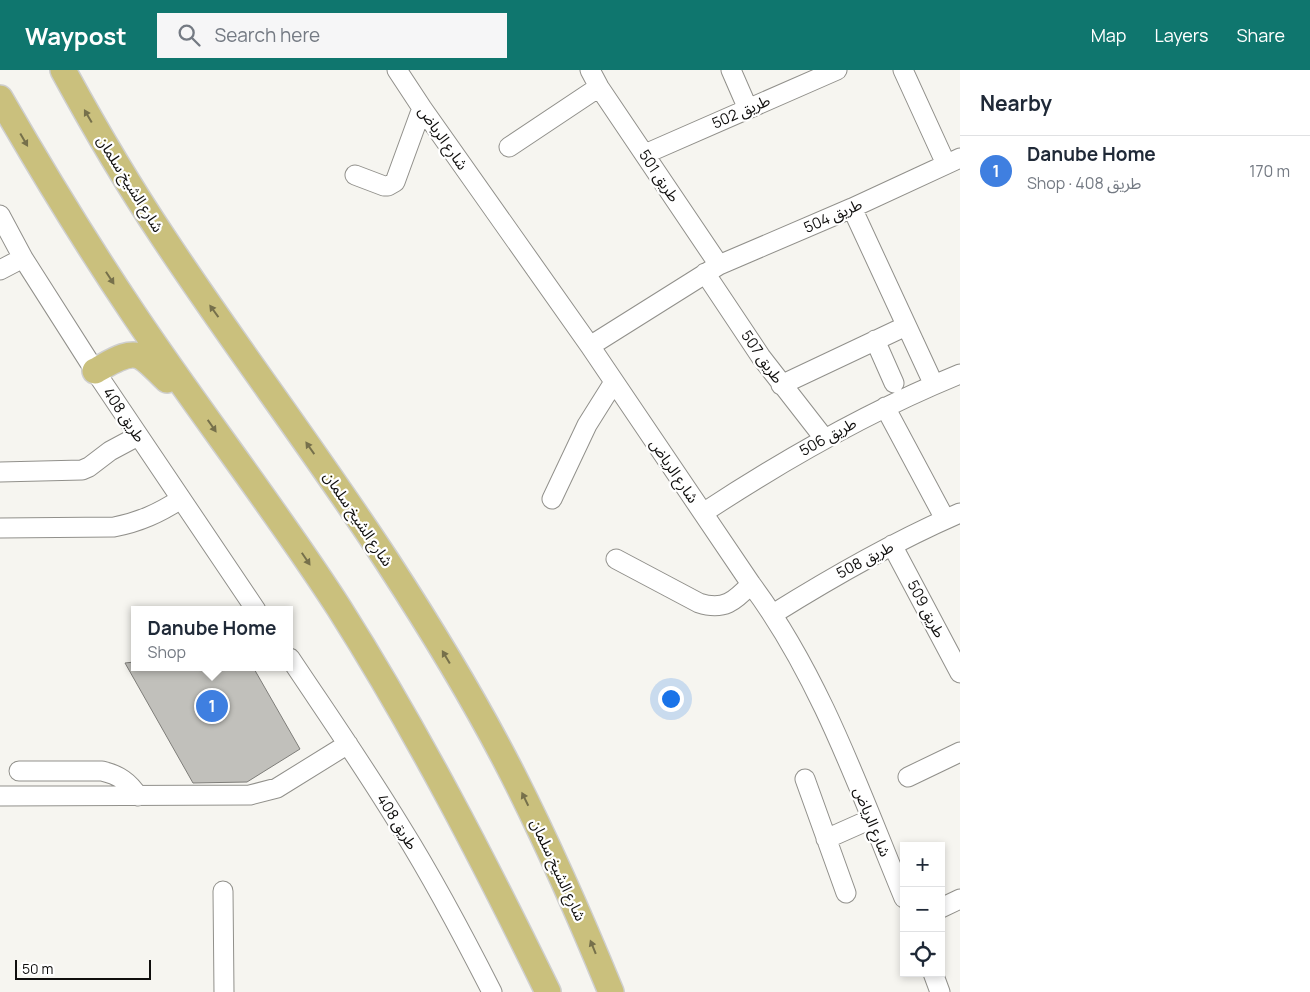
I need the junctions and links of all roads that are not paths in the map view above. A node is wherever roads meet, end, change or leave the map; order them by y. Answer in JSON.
{"nodes":[{"id":1,"x":63,"y":70,"type":"edge"},
{"id":2,"x":397,"y":70,"type":"edge"},
{"id":3,"x":590,"y":70,"type":"edge"},
{"id":4,"x":837,"y":70,"type":"edge"},
{"id":5,"x":903,"y":70,"type":"edge"},
{"id":6,"x":736,"y":71,"type":"edge"},
{"id":7,"x":599,"y":87,"type":"junction"},
{"id":8,"x":0,"y":98,"type":"edge"},
{"id":9,"x":422,"y":108,"type":"junction"},
{"id":10,"x":748,"y":109,"type":"junction"},
{"id":11,"x":509,"y":147,"type":"dead end"},
{"id":12,"x":645,"y":154,"type":"junction"},
{"id":13,"x":953,"y":161,"type":"edge"},
{"id":14,"x":355,"y":175,"type":"dead end"},
{"id":15,"x":852,"y":208,"type":"junction"},
{"id":16,"x":0,"y":216,"type":"edge"},
{"id":17,"x":23,"y":258,"type":"junction"},
{"id":18,"x":712,"y":269,"type":"junction"},
{"id":19,"x":0,"y":270,"type":"edge"},
{"id":20,"x":906,"y":326,"type":"junction"},
{"id":21,"x":875,"y":340,"type":"junction"},
{"id":22,"x":590,"y":346,"type":"junction"},
{"id":23,"x":95,"y":371,"type":"junction"},
{"id":24,"x":960,"y":374,"type":"edge"},
{"id":25,"x":614,"y":382,"type":"junction"},
{"id":26,"x":894,"y":383,"type":"dead end"},
{"id":27,"x":781,"y":385,"type":"junction"},
{"id":28,"x":934,"y":385,"type":"junction"},
{"id":29,"x":191,"y":396,"type":"junction"},
{"id":30,"x":884,"y":407,"type":"junction"},
{"id":31,"x":138,"y":436,"type":"junction"},
{"id":32,"x":824,"y":438,"type":"junction"},
{"id":33,"x":0,"y":472,"type":"edge"},
{"id":34,"x":181,"y":499,"type":"junction"},
{"id":35,"x":552,"y":499,"type":"dead end"},
{"id":36,"x":703,"y":513,"type":"junction"},
{"id":37,"x":953,"y":516,"type":"edge"},
{"id":38,"x":0,"y":528,"type":"edge"},
{"id":39,"x":892,"y":545,"type":"junction"},
{"id":40,"x":616,"y":559,"type":"dead end"},
{"id":41,"x":751,"y":584,"type":"junction"},
{"id":42,"x":253,"y":606,"type":"edge"},
{"id":43,"x":773,"y":614,"type":"junction"},
{"id":44,"x":293,"y":662,"type":"edge"},
{"id":45,"x":960,"y":673,"type":"edge"},
{"id":46,"x":348,"y":744,"type":"junction"},
{"id":47,"x":960,"y":752,"type":"edge"},
{"id":48,"x":19,"y":771,"type":"dead end"},
{"id":49,"x":908,"y":777,"type":"dead end"},
{"id":50,"x":805,"y":779,"type":"dead end"},
{"id":51,"x":0,"y":796,"type":"edge"},
{"id":52,"x":138,"y":796,"type":"junction"},
{"id":53,"x":871,"y":818,"type":"junction"},
{"id":54,"x":826,"y":839,"type":"junction"},
{"id":55,"x":900,"y":888,"type":"edge"},
{"id":56,"x":223,"y":891,"type":"dead end"},
{"id":57,"x":846,"y":893,"type":"dead end"},
{"id":58,"x":960,"y":899,"type":"edge"},
{"id":59,"x":945,"y":906,"type":"edge"},
{"id":60,"x":934,"y":977,"type":"edge"},
{"id":61,"x":224,"y":992,"type":"edge"},
{"id":62,"x":492,"y":992,"type":"edge"},
{"id":63,"x":548,"y":992,"type":"edge"},
{"id":64,"x":611,"y":992,"type":"edge"},
{"id":65,"x":940,"y":992,"type":"edge"}],
"edges":[{"from":64,"to":1,"type":"main road","name":"شارع الشيخ سلمان","one_way":true},
{"from":2,"to":9,"type":"street","name":"شارع الرياض"},
{"from":3,"to":7,"type":"street","name":"طريق 501"},
{"from":4,"to":10,"type":"street","name":"طريق 502"},
{"from":5,"to":13,"type":"street"},
{"from":6,"to":10,"type":"street"},
{"from":7,"to":11,"type":"street"},
{"from":7,"to":12,"type":"street","name":"طريق 501"},
{"from":8,"to":29,"type":"main road","one_way":true},
{"from":9,"to":14,"type":"street"},
{"from":9,"to":22,"type":"street","name":"شارع الرياض"},
{"from":10,"to":12,"type":"street","name":"طريق 502"},
{"from":12,"to":18,"type":"street","name":"طريق 501"},
{"from":13,"to":15,"type":"street","name":"طريق 504"},
{"from":15,"to":18,"type":"street","name":"طريق 504"},
{"from":15,"to":20,"type":"street"},
{"from":16,"to":17,"type":"street","name":"طريق 408"},
{"from":17,"to":19,"type":"street"},
{"from":17,"to":23,"type":"street","name":"طريق 408"},
{"from":18,"to":22,"type":"street"},
{"from":18,"to":27,"type":"street","name":"طريق 507"},
{"from":20,"to":21,"type":"street"},
{"from":20,"to":28,"type":"street"},
{"from":21,"to":26,"type":"street"},
{"from":21,"to":27,"type":"street"},
{"from":22,"to":25,"type":"street","name":"شارع الرياض"},
{"from":23,"to":29,"type":"main road"},
{"from":23,"to":31,"type":"street","name":"طريق 408"},
{"from":24,"to":28,"type":"street","name":"طريق 506"},
{"from":25,"to":35,"type":"street"},
{"from":25,"to":36,"type":"street","name":"شارع الرياض"},
{"from":27,"to":32,"type":"street","name":"طريق 507"},
{"from":28,"to":30,"type":"street","name":"طريق 506"},
{"from":29,"to":63,"type":"main road","one_way":true},
{"from":30,"to":32,"type":"street","name":"طريق 506"},
{"from":30,"to":37,"type":"street"},
{"from":31,"to":33,"type":"street"},
{"from":31,"to":34,"type":"street","name":"طريق 408"},
{"from":32,"to":36,"type":"street","name":"طريق 506"},
{"from":34,"to":38,"type":"street"},
{"from":34,"to":42,"type":"street","name":"طريق 408"},
{"from":36,"to":41,"type":"street","name":"شارع الرياض"},
{"from":37,"to":39,"type":"street","name":"طريق 508"},
{"from":39,"to":43,"type":"street","name":"طريق 508"},
{"from":39,"to":45,"type":"street","name":"طريق 509"},
{"from":40,"to":41,"type":"street"},
{"from":41,"to":43,"type":"street","name":"شارع الرياض"},
{"from":43,"to":53,"type":"street","name":"شارع الرياض"},
{"from":44,"to":46,"type":"street","name":"طريق 408"},
{"from":46,"to":52,"type":"street"},
{"from":46,"to":62,"type":"street","name":"طريق 408"},
{"from":47,"to":49,"type":"street"},
{"from":48,"to":52,"type":"street"},
{"from":50,"to":54,"type":"street"},
{"from":51,"to":52,"type":"street"},
{"from":53,"to":54,"type":"street"},
{"from":53,"to":55,"type":"street","name":"شارع الرياض"},
{"from":54,"to":57,"type":"street"},
{"from":56,"to":61,"type":"street"},
{"from":58,"to":59,"type":"street"},
{"from":60,"to":65,"type":"street"}]}
